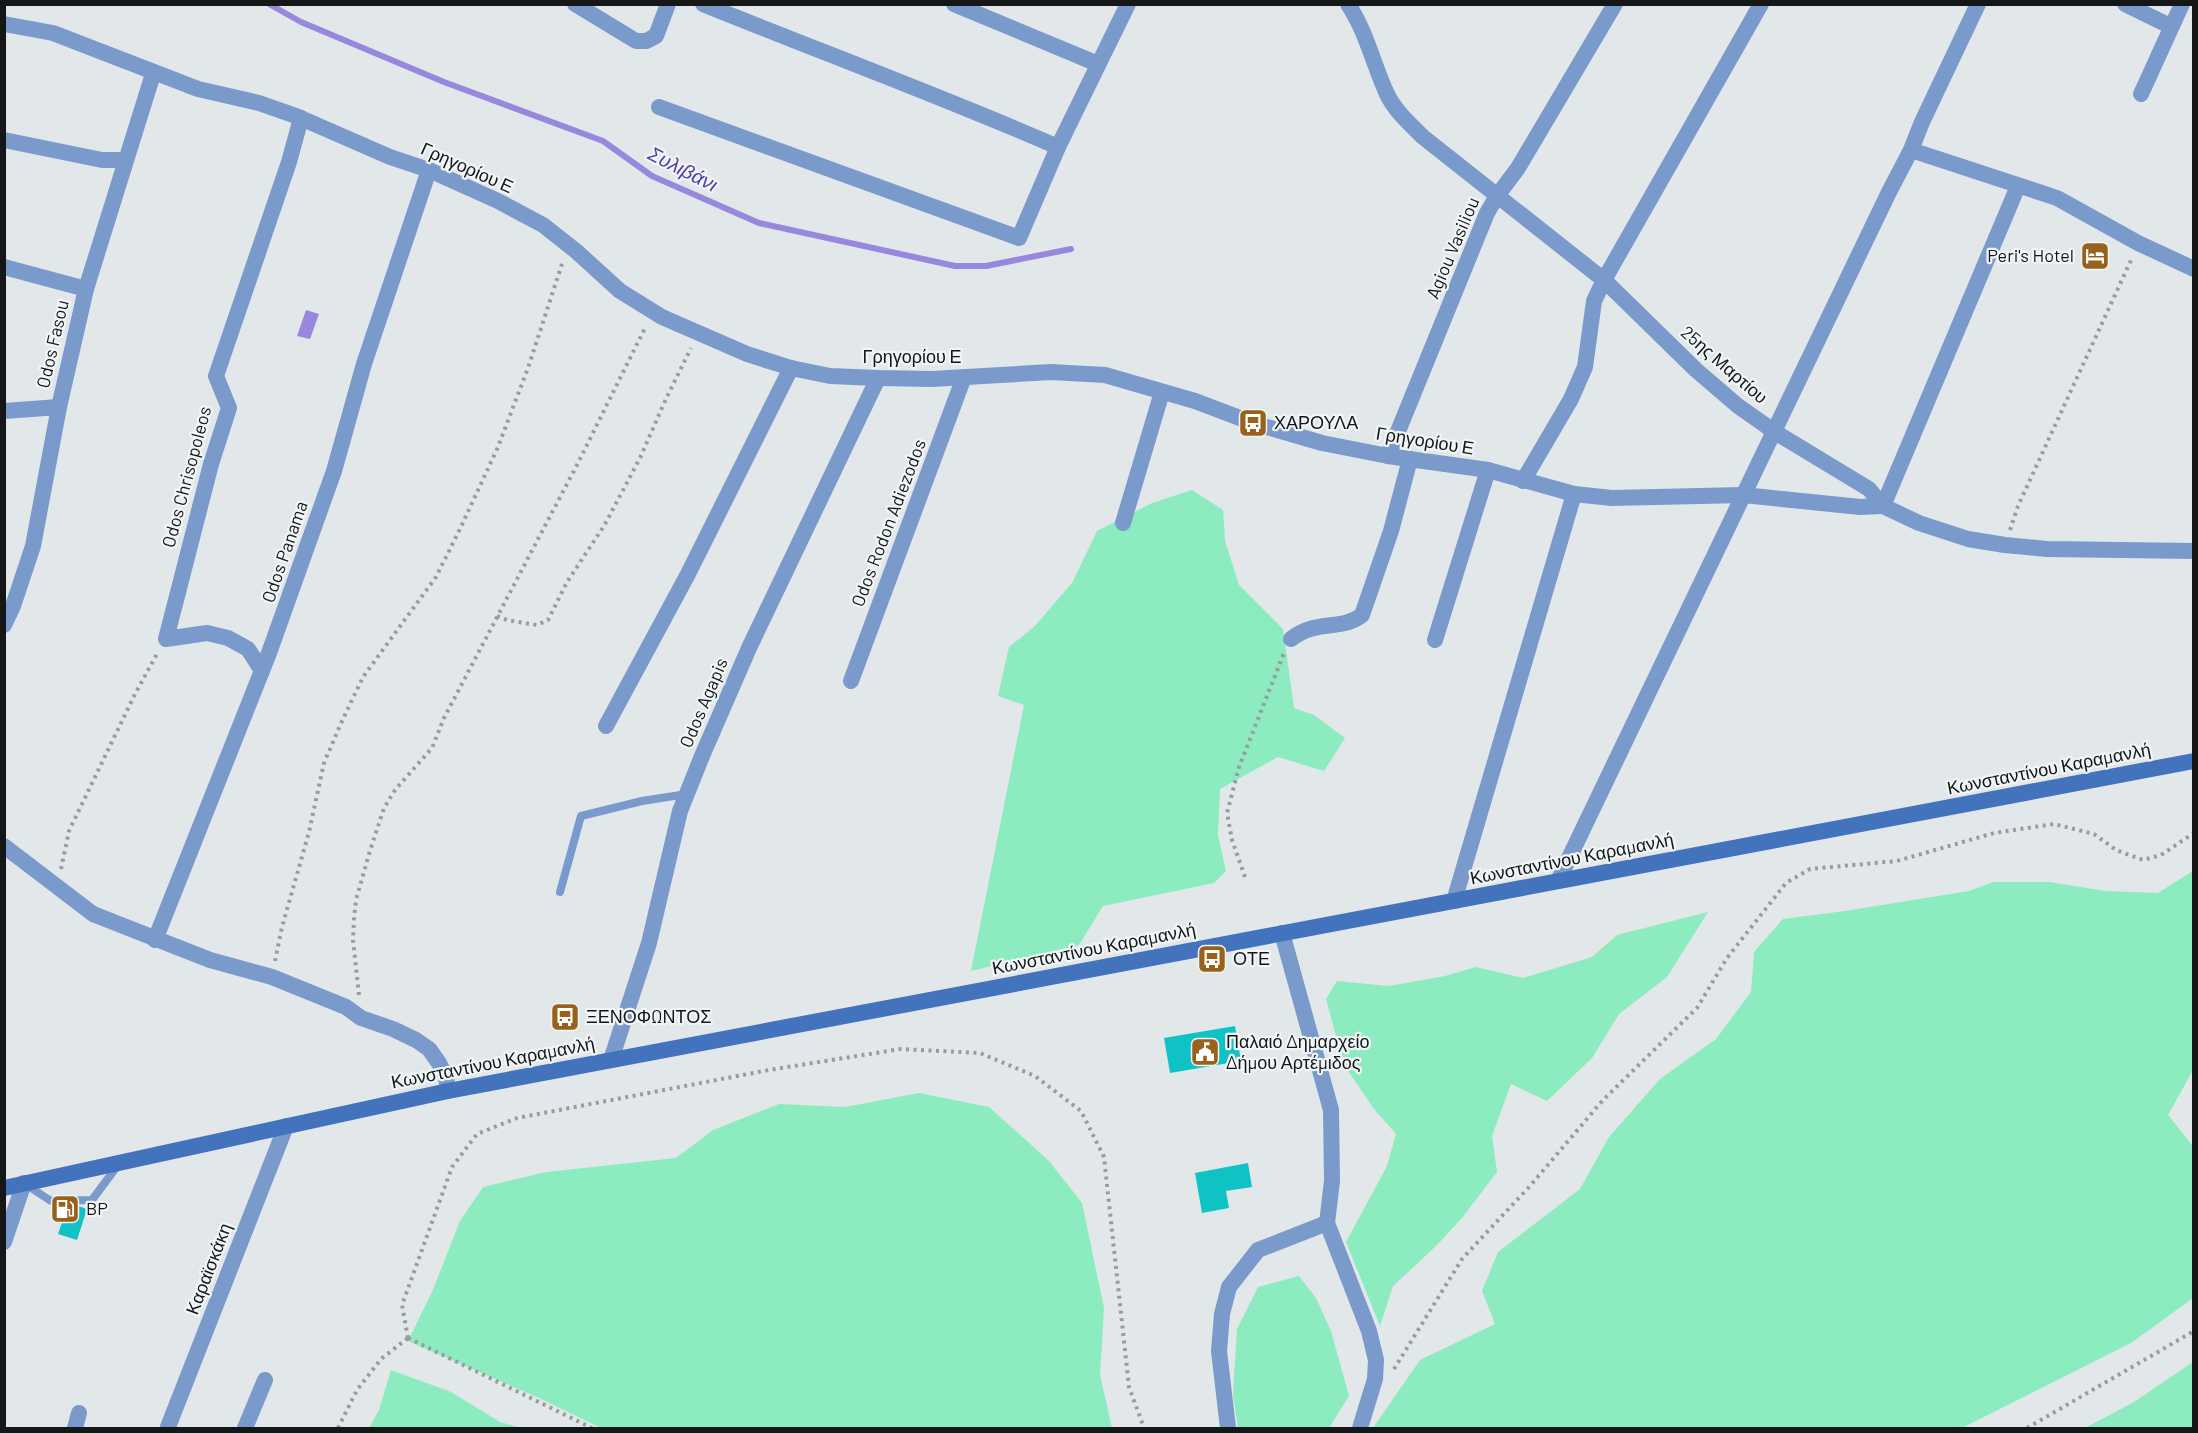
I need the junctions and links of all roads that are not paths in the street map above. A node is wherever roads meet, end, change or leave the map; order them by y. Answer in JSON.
{"nodes":[{"id":1,"x":575,"y":4,"type":"edge"},
{"id":2,"x":668,"y":4,"type":"edge"},
{"id":3,"x":703,"y":4,"type":"edge"},
{"id":4,"x":954,"y":4,"type":"edge"},
{"id":5,"x":1128,"y":4,"type":"edge"},
{"id":6,"x":1348,"y":4,"type":"edge"},
{"id":7,"x":1615,"y":4,"type":"edge"},
{"id":8,"x":1761,"y":4,"type":"edge"},
{"id":9,"x":1978,"y":4,"type":"edge"},
{"id":10,"x":2125,"y":4,"type":"edge"},
{"id":11,"x":2182,"y":4,"type":"edge"},
{"id":12,"x":4,"y":24,"type":"edge"},
{"id":13,"x":2170,"y":26,"type":"junction"},
{"id":14,"x":1098,"y":64,"type":"junction"},
{"id":15,"x":153,"y":74,"type":"junction"},
{"id":16,"x":2141,"y":94,"type":"dead end"},
{"id":17,"x":659,"y":107,"type":"dead end"},
{"id":18,"x":301,"y":118,"type":"junction"},
{"id":19,"x":4,"y":140,"type":"edge"},
{"id":20,"x":1058,"y":147,"type":"junction"},
{"id":21,"x":1911,"y":150,"type":"junction"},
{"id":22,"x":125,"y":160,"type":"junction"},
{"id":23,"x":429,"y":170,"type":"junction"},
{"id":24,"x":2018,"y":186,"type":"junction"},
{"id":25,"x":1497,"y":196,"type":"junction"},
{"id":26,"x":4,"y":267,"type":"edge"},
{"id":27,"x":2193,"y":268,"type":"edge"},
{"id":28,"x":1604,"y":280,"type":"junction"},
{"id":29,"x":86,"y":289,"type":"junction"},
{"id":30,"x":791,"y":368,"type":"junction"},
{"id":31,"x":964,"y":377,"type":"junction"},
{"id":32,"x":878,"y":378,"type":"junction"},
{"id":33,"x":1162,"y":392,"type":"junction"},
{"id":34,"x":59,"y":407,"type":"junction"},
{"id":35,"x":4,"y":411,"type":"edge"},
{"id":36,"x":1775,"y":432,"type":"junction"},
{"id":37,"x":1388,"y":456,"type":"junction"},
{"id":38,"x":1410,"y":459,"type":"junction"},
{"id":39,"x":1488,"y":470,"type":"junction"},
{"id":40,"x":1523,"y":482,"type":"junction"},
{"id":41,"x":1574,"y":494,"type":"junction"},
{"id":42,"x":1743,"y":495,"type":"junction"},
{"id":43,"x":1883,"y":506,"type":"junction"},
{"id":44,"x":1123,"y":524,"type":"dead end"},
{"id":45,"x":2193,"y":551,"type":"edge"},
{"id":46,"x":9,"y":605,"type":"edge"},
{"id":47,"x":4,"y":625,"type":"edge"},
{"id":48,"x":1291,"y":639,"type":"road end"},
{"id":49,"x":1436,"y":640,"type":"dead end"},
{"id":50,"x":262,"y":671,"type":"junction"},
{"id":51,"x":850,"y":681,"type":"dead end"},
{"id":52,"x":606,"y":726,"type":"dead end"},
{"id":53,"x":2193,"y":761,"type":"edge"},
{"id":54,"x":687,"y":794,"type":"junction"},
{"id":55,"x":4,"y":846,"type":"edge"},
{"id":56,"x":1558,"y":881,"type":"junction"},
{"id":57,"x":560,"y":892,"type":"dead end"},
{"id":58,"x":1454,"y":901,"type":"junction"},
{"id":59,"x":1282,"y":933,"type":"junction"},
{"id":60,"x":155,"y":940,"type":"junction"},
{"id":61,"x":611,"y":1060,"type":"junction"},
{"id":62,"x":448,"y":1091,"type":"junction"},
{"id":63,"x":286,"y":1126,"type":"junction"},
{"id":64,"x":120,"y":1162,"type":"junction"},
{"id":65,"x":24,"y":1183,"type":"junction"},
{"id":66,"x":4,"y":1188,"type":"edge"},
{"id":67,"x":1327,"y":1222,"type":"junction"},
{"id":68,"x":4,"y":1242,"type":"edge"},
{"id":69,"x":266,"y":1380,"type":"dead end"},
{"id":70,"x":168,"y":1427,"type":"dead end"},
{"id":71,"x":245,"y":1428,"type":"edge"},
{"id":72,"x":1228,"y":1428,"type":"edge"},
{"id":73,"x":1360,"y":1428,"type":"edge"}],
"edges":[{"from":1,"to":2,"type":"street"},
{"from":3,"to":20,"type":"street"},
{"from":4,"to":14,"type":"street"},
{"from":5,"to":14,"type":"street"},
{"from":6,"to":25,"type":"street","name":"25ης Μαρτίου"},
{"from":7,"to":25,"type":"street","name":"Agiou Vasiliou"},
{"from":8,"to":28,"type":"street"},
{"from":9,"to":21,"type":"street"},
{"from":10,"to":13,"type":"street"},
{"from":11,"to":13,"type":"street"},
{"from":12,"to":15,"type":"street","name":"Γρηγορίου Ε"},
{"from":13,"to":16,"type":"street"},
{"from":14,"to":20,"type":"street"},
{"from":15,"to":18,"type":"street","name":"Γρηγορίου Ε"},
{"from":15,"to":22,"type":"street","name":"Odos Fasou"},
{"from":17,"to":20,"type":"street"},
{"from":18,"to":23,"type":"street","name":"Γρηγορίου Ε"},
{"from":18,"to":50,"type":"street","name":"Odos Chrisopoleos"},
{"from":19,"to":22,"type":"street"},
{"from":21,"to":24,"type":"street"},
{"from":21,"to":36,"type":"street"},
{"from":22,"to":29,"type":"street","name":"Odos Fasou"},
{"from":23,"to":30,"type":"street","name":"Γρηγορίου Ε"},
{"from":23,"to":50,"type":"street","name":"Odos Panama"},
{"from":24,"to":27,"type":"street"},
{"from":24,"to":43,"type":"street"},
{"from":25,"to":28,"type":"street","name":"25ης Μαρτίου"},
{"from":25,"to":37,"type":"street","name":"Agiou Vasiliou"},
{"from":26,"to":29,"type":"street"},
{"from":28,"to":36,"type":"street","name":"25ης Μαρτίου"},
{"from":28,"to":40,"type":"street"},
{"from":29,"to":34,"type":"street","name":"Odos Fasou"},
{"from":30,"to":32,"type":"street","name":"Γρηγορίου Ε"},
{"from":30,"to":52,"type":"street"},
{"from":31,"to":32,"type":"street","name":"Γρηγορίου Ε"},
{"from":31,"to":33,"type":"street","name":"Γρηγορίου Ε"},
{"from":31,"to":51,"type":"street","name":"Odos Rodon Adiezodos"},
{"from":32,"to":54,"type":"street","name":"Odos Agapis"},
{"from":33,"to":37,"type":"street","name":"Γρηγορίου Ε"},
{"from":33,"to":44,"type":"street"},
{"from":34,"to":35,"type":"street"},
{"from":34,"to":46,"type":"street","name":"Odos Fasou"},
{"from":36,"to":42,"type":"street"},
{"from":36,"to":43,"type":"street","name":"25ης Μαρτίου"},
{"from":37,"to":38,"type":"street","name":"Γρηγορίου Ε"},
{"from":38,"to":39,"type":"street","name":"Γρηγορίου Ε"},
{"from":38,"to":48,"type":"street"},
{"from":39,"to":40,"type":"street","name":"Γρηγορίου Ε"},
{"from":39,"to":49,"type":"street"},
{"from":40,"to":41,"type":"street","name":"Γρηγορίου Ε"},
{"from":41,"to":42,"type":"street","name":"Γρηγορίου Ε"},
{"from":41,"to":58,"type":"street"},
{"from":42,"to":43,"type":"street","name":"Γρηγορίου Ε"},
{"from":42,"to":56,"type":"street"},
{"from":43,"to":45,"type":"street","name":"25ης Μαρτίου"},
{"from":46,"to":47,"type":"street","name":"Odos Fasou"},
{"from":50,"to":60,"type":"street","name":"Odos Panama"},
{"from":53,"to":56,"type":"main road","name":"Κωνσταντίνου Καραμανλή"},
{"from":54,"to":57,"type":"lane"},
{"from":54,"to":61,"type":"street","name":"Odos Agapis"},
{"from":55,"to":60,"type":"street"},
{"from":56,"to":58,"type":"main road","name":"Κωνσταντίνου Καραμανλή"},
{"from":58,"to":59,"type":"main road","name":"Κωνσταντίνου Καραμανλή"},
{"from":59,"to":61,"type":"main road","name":"Κωνσταντίνου Καραμανλή"},
{"from":59,"to":67,"type":"street"},
{"from":60,"to":62,"type":"street"},
{"from":61,"to":62,"type":"main road","name":"Κωνσταντίνου Καραμανλή"},
{"from":62,"to":63,"type":"main road","name":"Κωνσταντίνου Καραμανλή"},
{"from":63,"to":64,"type":"main road","name":"Κωνσταντίνου Καραμανλή"},
{"from":63,"to":70,"type":"street","name":"Καραϊσκάκη"},
{"from":64,"to":65,"type":"main road","name":"Κωνσταντίνου Καραμανλή"},
{"from":64,"to":65,"type":"lane"},
{"from":65,"to":66,"type":"main road","name":"Κωνσταντίνου Καραμανλή"},
{"from":65,"to":68,"type":"street"},
{"from":67,"to":72,"type":"street"},
{"from":67,"to":73,"type":"street"},
{"from":69,"to":71,"type":"street"}]}
